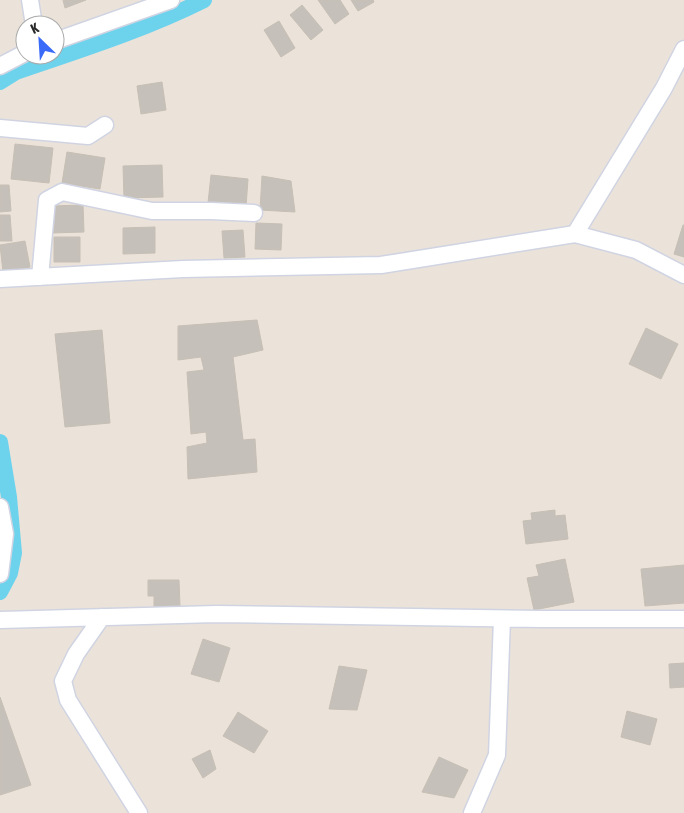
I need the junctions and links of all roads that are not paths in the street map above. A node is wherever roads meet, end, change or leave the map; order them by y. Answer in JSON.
{"nodes":[{"id":1,"x":30,"y":0,"type":"edge"},
{"id":2,"x":171,"y":0,"type":"edge"},
{"id":3,"x":32,"y":15,"type":"edge"},
{"id":4,"x":65,"y":37,"type":"edge"},
{"id":5,"x":684,"y":49,"type":"edge"},
{"id":6,"x":15,"y":58,"type":"edge"},
{"id":7,"x":0,"y":66,"type":"edge"},
{"id":8,"x":105,"y":125,"type":"dead end"},
{"id":9,"x":0,"y":128,"type":"edge"},
{"id":10,"x":254,"y":213,"type":"dead end"},
{"id":11,"x":576,"y":234,"type":"junction"},
{"id":12,"x":684,"y":275,"type":"edge"},
{"id":13,"x":40,"y":276,"type":"junction"},
{"id":14,"x":0,"y":279,"type":"edge"},
{"id":15,"x":0,"y":507,"type":"edge"},
{"id":16,"x":0,"y":574,"type":"edge"},
{"id":17,"x":102,"y":617,"type":"junction"},
{"id":18,"x":502,"y":619,"type":"junction"},
{"id":19,"x":684,"y":619,"type":"edge"},
{"id":20,"x":0,"y":620,"type":"edge"},
{"id":21,"x":139,"y":813,"type":"edge"},
{"id":22,"x":472,"y":813,"type":"edge"}],
"edges":[{"from":1,"to":3,"type":"street"},
{"from":2,"to":4,"type":"street"},
{"from":5,"to":11,"type":"street"},
{"from":6,"to":7,"type":"street"},
{"from":8,"to":9,"type":"street"},
{"from":10,"to":13,"type":"street"},
{"from":11,"to":12,"type":"street"},
{"from":11,"to":13,"type":"street"},
{"from":13,"to":14,"type":"street"},
{"from":15,"to":16,"type":"street"},
{"from":17,"to":18,"type":"street"},
{"from":17,"to":20,"type":"street"},
{"from":17,"to":21,"type":"street"},
{"from":18,"to":19,"type":"street"},
{"from":18,"to":22,"type":"street"}]}
